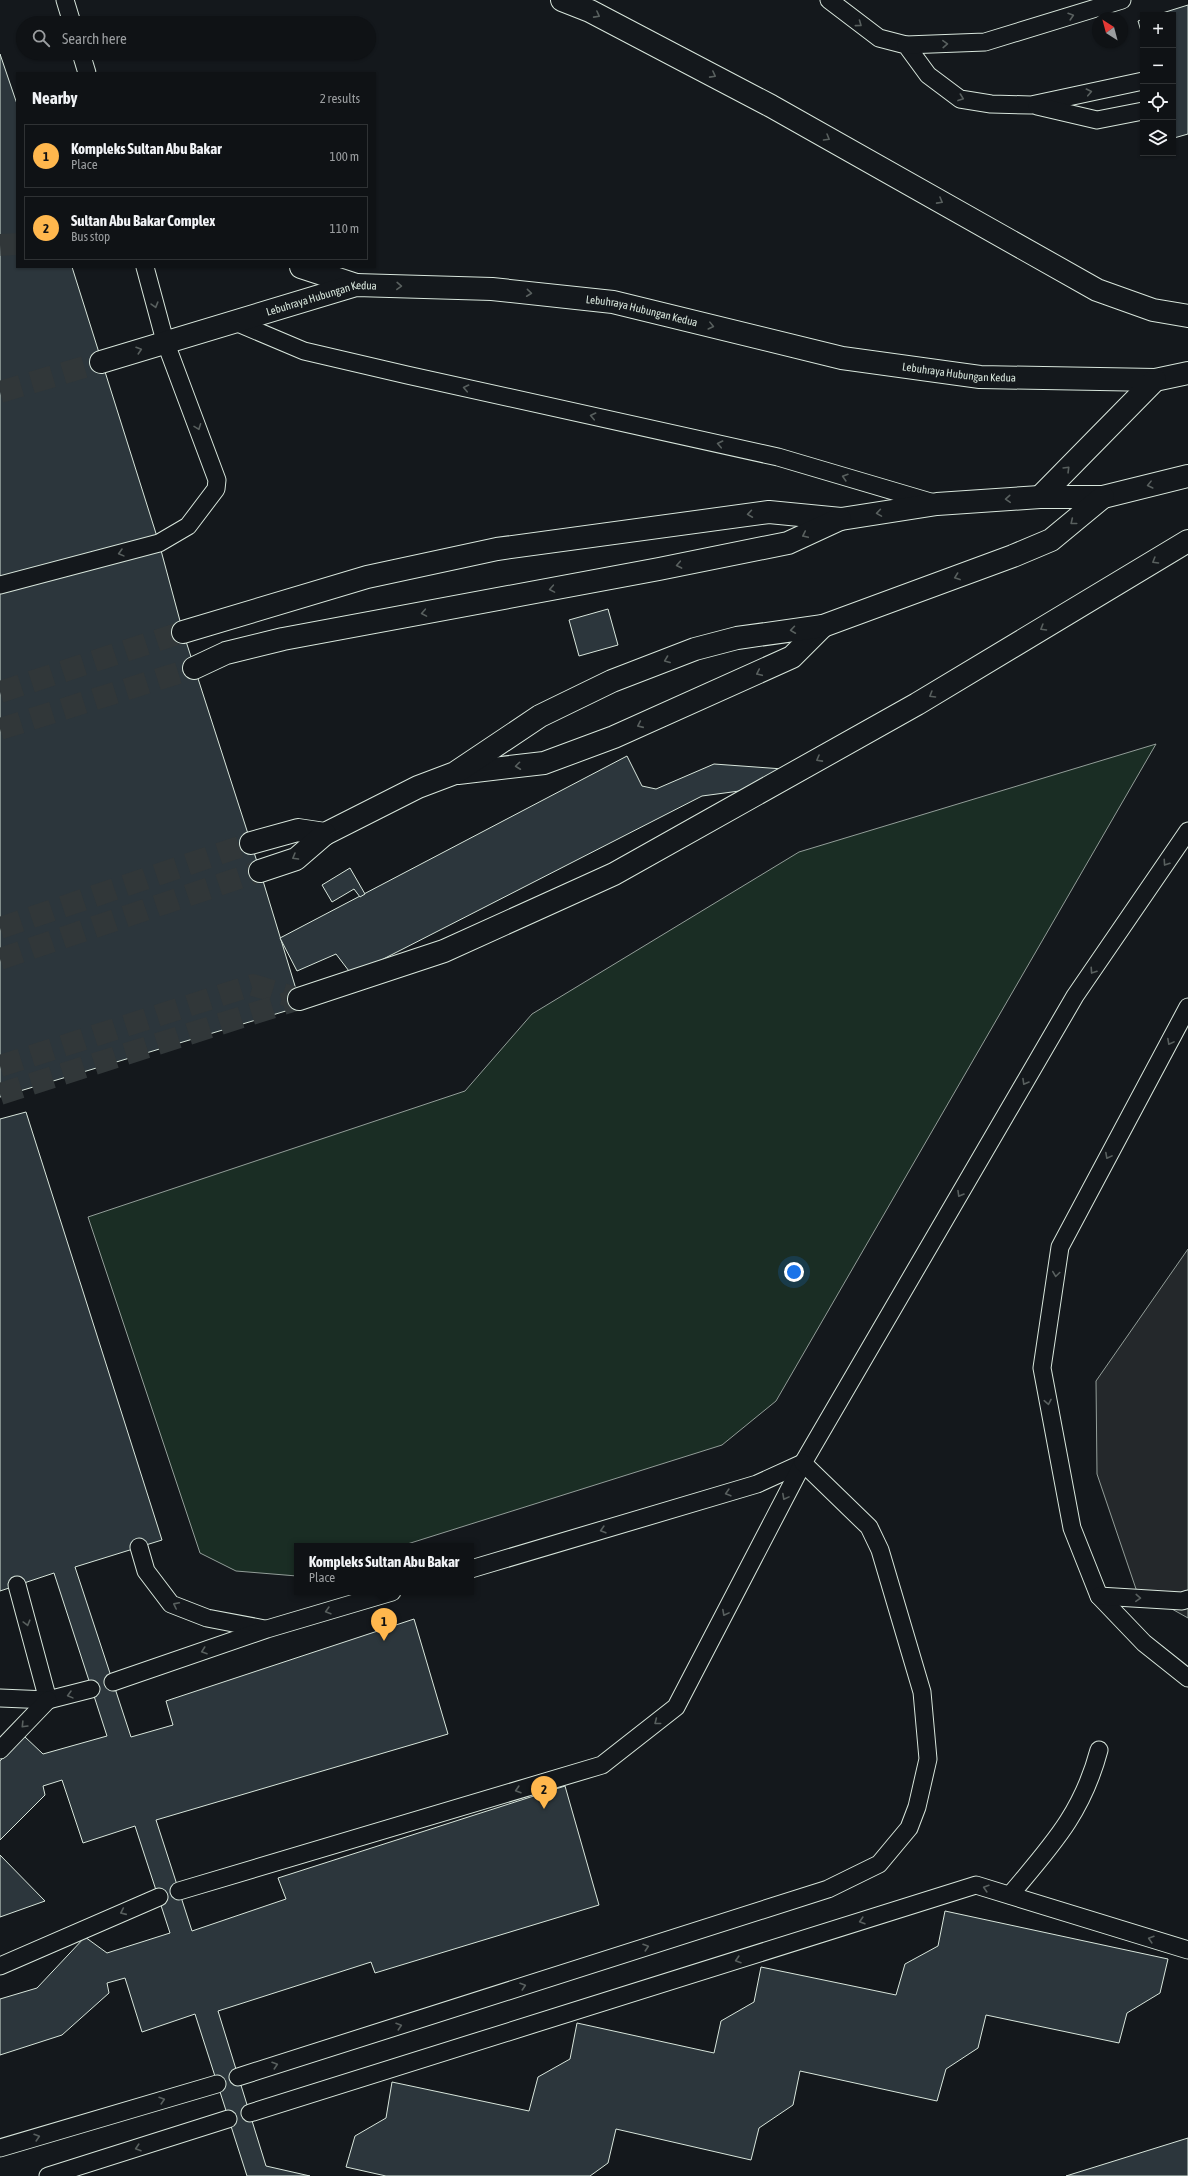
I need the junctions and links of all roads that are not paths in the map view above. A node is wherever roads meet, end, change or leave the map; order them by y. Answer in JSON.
{"nodes":[{"id":1,"x":65,"y":0,"type":"edge"},
{"id":2,"x":562,"y":0,"type":"edge"},
{"id":3,"x":829,"y":0,"type":"edge"},
{"id":4,"x":1122,"y":0,"type":"edge"},
{"id":5,"x":70,"y":16,"type":"edge"},
{"id":6,"x":906,"y":45,"type":"junction"},
{"id":7,"x":83,"y":60,"type":"edge"},
{"id":8,"x":87,"y":72,"type":"edge"},
{"id":9,"x":1140,"y":82,"type":"edge"},
{"id":10,"x":1031,"y":105,"type":"junction"},
{"id":11,"x":1140,"y":112,"type":"edge"},
{"id":12,"x":145,"y":268,"type":"edge"},
{"id":13,"x":304,"y":268,"type":"edge"},
{"id":14,"x":356,"y":285,"type":"junction"},
{"id":15,"x":1188,"y":316,"type":"edge"},
{"id":16,"x":233,"y":321,"type":"junction"},
{"id":17,"x":165,"y":341,"type":"junction"},
{"id":18,"x":102,"y":362,"type":"tunnel mouth"},
{"id":19,"x":1188,"y":373,"type":"edge"},
{"id":20,"x":1155,"y":380,"type":"junction"},
{"id":21,"x":1188,"y":476,"type":"edge"},
{"id":22,"x":1040,"y":496,"type":"junction"},
{"id":23,"x":1103,"y":497,"type":"junction"},
{"id":24,"x":937,"y":504,"type":"junction"},
{"id":25,"x":841,"y":519,"type":"junction"},
{"id":26,"x":1188,"y":541,"type":"edge"},
{"id":27,"x":0,"y":584,"type":"edge"},
{"id":28,"x":824,"y":626,"type":"junction"},
{"id":29,"x":182,"y":632,"type":"tunnel mouth"},
{"id":30,"x":194,"y":668,"type":"tunnel mouth"},
{"id":31,"x":455,"y":773,"type":"junction"},
{"id":32,"x":1188,"y":831,"type":"edge"},
{"id":33,"x":325,"y":834,"type":"junction"},
{"id":34,"x":251,"y":843,"type":"tunnel mouth"},
{"id":35,"x":260,"y":871,"type":"tunnel mouth"},
{"id":36,"x":298,"y":999,"type":"dead end"},
{"id":37,"x":1188,"y":1007,"type":"edge"},
{"id":38,"x":803,"y":1463,"type":"junction"},
{"id":39,"x":139,"y":1547,"type":"dead end"},
{"id":40,"x":474,"y":1568,"type":"edge"},
{"id":41,"x":17,"y":1585,"type":"dead end"},
{"id":42,"x":382,"y":1595,"type":"edge"},
{"id":43,"x":1099,"y":1596,"type":"junction"},
{"id":44,"x":1188,"y":1599,"type":"edge"},
{"id":45,"x":267,"y":1629,"type":"junction"},
{"id":46,"x":1188,"y":1678,"type":"edge"},
{"id":47,"x":113,"y":1682,"type":"dead end"},
{"id":48,"x":91,"y":1689,"type":"dead end"},
{"id":49,"x":0,"y":1698,"type":"edge"},
{"id":50,"x":48,"y":1700,"type":"junction"},
{"id":51,"x":0,"y":1750,"type":"edge"},
{"id":52,"x":1099,"y":1750,"type":"dead end"},
{"id":53,"x":179,"y":1891,"type":"dead end"},
{"id":54,"x":159,"y":1896,"type":"dead end"},
{"id":55,"x":1010,"y":1896,"type":"junction"},
{"id":56,"x":1188,"y":1950,"type":"edge"},
{"id":57,"x":0,"y":1966,"type":"edge"},
{"id":58,"x":238,"y":2077,"type":"dead end"},
{"id":59,"x":217,"y":2084,"type":"dead end"},
{"id":60,"x":250,"y":2113,"type":"dead end"},
{"id":61,"x":228,"y":2119,"type":"dead end"},
{"id":62,"x":0,"y":2148,"type":"edge"},
{"id":63,"x":48,"y":2176,"type":"edge"}],
"edges":[{"from":1,"to":5,"type":"lane"},
{"from":2,"to":15,"type":"highway","one_way":true},
{"from":3,"to":6,"type":"lane","one_way":true},
{"from":6,"to":4,"type":"lane","one_way":true},
{"from":6,"to":10,"type":"lane","one_way":true},
{"from":7,"to":8,"type":"lane"},
{"from":10,"to":9,"type":"lane","one_way":true},
{"from":10,"to":11,"type":"lane"},
{"from":12,"to":17,"type":"lane","one_way":true},
{"from":13,"to":14,"type":"highway"},
{"from":14,"to":16,"type":"highway","name":"Lebuhraya Hubungan Kedua"},
{"from":14,"to":20,"type":"highway","name":"Lebuhraya Hubungan Kedua","one_way":true},
{"from":16,"to":17,"type":"highway","name":"Lebuhraya Hubungan Kedua"},
{"from":24,"to":16,"type":"lane","one_way":true},
{"from":18,"to":17,"type":"highway","name":"Lebuhraya Hubungan Kedua","one_way":true},
{"from":17,"to":27,"type":"lane","one_way":true},
{"from":19,"to":20,"type":"highway","name":"Lebuhraya Hubungan Kedua"},
{"from":22,"to":20,"type":"highway","one_way":true},
{"from":21,"to":23,"type":"highway","one_way":true},
{"from":22,"to":23,"type":"highway"},
{"from":22,"to":24,"type":"highway","one_way":true},
{"from":23,"to":28,"type":"highway","one_way":true},
{"from":24,"to":25,"type":"highway","one_way":true},
{"from":25,"to":29,"type":"highway","one_way":true},
{"from":25,"to":30,"type":"highway","one_way":true},
{"from":26,"to":36,"type":"highway","one_way":true},
{"from":28,"to":31,"type":"highway","one_way":true},
{"from":28,"to":31,"type":"highway","one_way":true},
{"from":31,"to":33,"type":"highway"},
{"from":32,"to":38,"type":"lane","one_way":true},
{"from":33,"to":34,"type":"highway"},
{"from":33,"to":35,"type":"highway","one_way":true},
{"from":37,"to":43,"type":"lane","one_way":true},
{"from":38,"to":40,"type":"lane","one_way":true},
{"from":38,"to":53,"type":"lane","one_way":true},
{"from":58,"to":38,"type":"lane","one_way":true},
{"from":45,"to":39,"type":"lane","one_way":true},
{"from":41,"to":50,"type":"lane","one_way":true},
{"from":42,"to":45,"type":"lane","one_way":true},
{"from":43,"to":44,"type":"lane","one_way":true},
{"from":43,"to":46,"type":"lane"},
{"from":45,"to":47,"type":"lane","one_way":true},
{"from":48,"to":50,"type":"lane","one_way":true},
{"from":49,"to":50,"type":"lane"},
{"from":50,"to":51,"type":"lane","one_way":true},
{"from":52,"to":55,"type":"lane"},
{"from":54,"to":57,"type":"lane","one_way":true},
{"from":56,"to":55,"type":"lane","one_way":true},
{"from":55,"to":60,"type":"lane","one_way":true},
{"from":62,"to":59,"type":"lane","one_way":true},
{"from":61,"to":63,"type":"lane","one_way":true}]}
